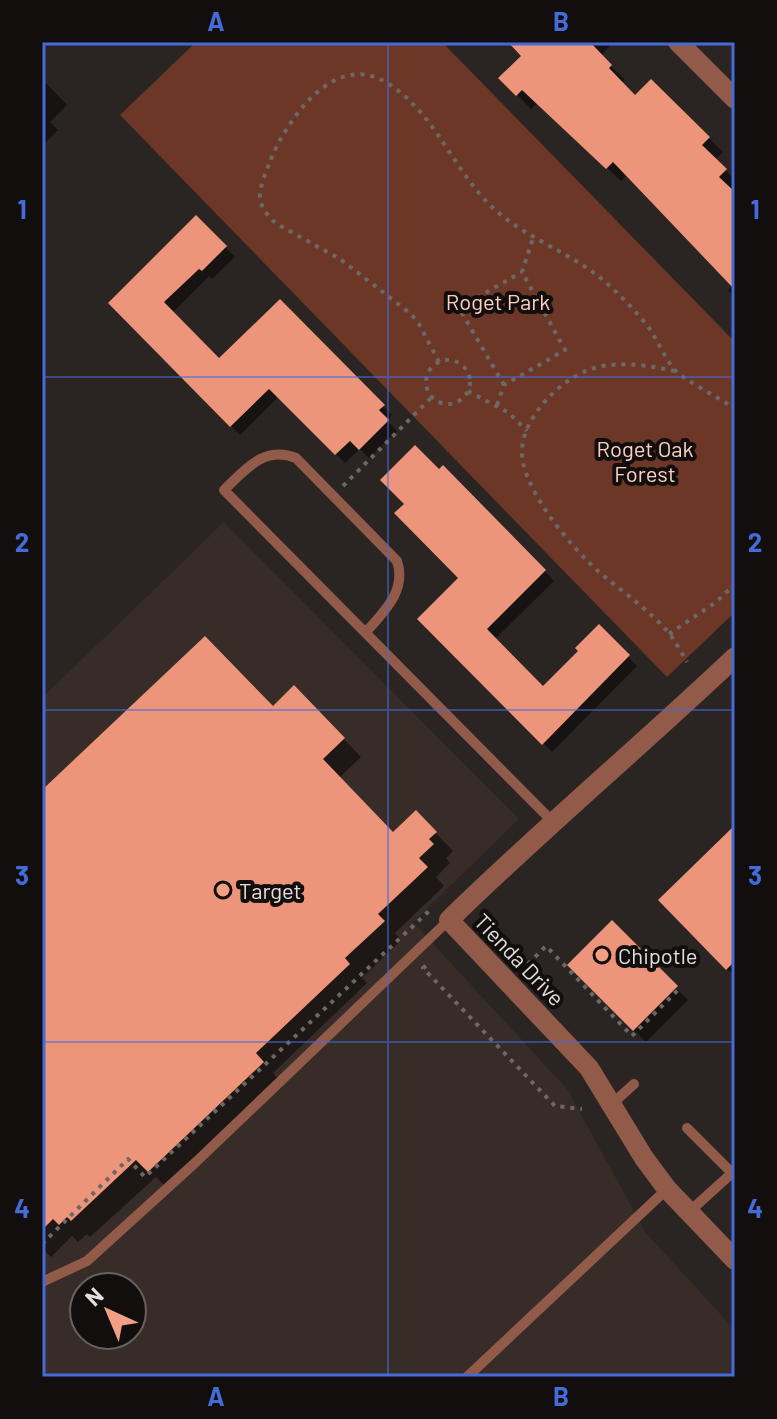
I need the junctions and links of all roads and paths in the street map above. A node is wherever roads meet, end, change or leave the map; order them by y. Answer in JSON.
{"nodes":[{"id":1,"x":678,"y":42,"type":"edge"},
{"id":2,"x":735,"y":99,"type":"edge"},
{"id":3,"x":533,"y":238,"type":"junction"},
{"id":4,"x":522,"y":272,"type":"junction"},
{"id":5,"x":439,"y":362,"type":"junction"},
{"id":6,"x":675,"y":371,"type":"junction"},
{"id":7,"x":504,"y":385,"type":"junction"},
{"id":8,"x":468,"y":391,"type":"junction"},
{"id":9,"x":432,"y":397,"type":"junction"},
{"id":10,"x":497,"y":405,"type":"junction"},
{"id":11,"x":735,"y":409,"type":"edge"},
{"id":12,"x":527,"y":431,"type":"junction"},
{"id":13,"x":334,"y":495,"type":"junction"},
{"id":14,"x":735,"y":584,"type":"edge"},
{"id":15,"x":366,"y":632,"type":"junction"},
{"id":16,"x":669,"y":634,"type":"junction"},
{"id":17,"x":735,"y":657,"type":"edge"},
{"id":18,"x":687,"y":662,"type":"dead end"},
{"id":19,"x":554,"y":823,"type":"junction"},
{"id":20,"x":432,"y":908,"type":"dead end"},
{"id":21,"x":449,"y":920,"type":"junction"},
{"id":22,"x":413,"y":926,"type":"junction"},
{"id":23,"x":427,"y":942,"type":"junction"},
{"id":24,"x":528,"y":964,"type":"dead end"},
{"id":25,"x":680,"y":988,"type":"dead end"},
{"id":26,"x":634,"y":1084,"type":"dead end"},
{"id":27,"x":612,"y":1104,"type":"junction"},
{"id":28,"x":582,"y":1109,"type":"dead end"},
{"id":29,"x":687,"y":1128,"type":"dead end"},
{"id":30,"x":667,"y":1189,"type":"junction"},
{"id":31,"x":689,"y":1212,"type":"junction"},
{"id":32,"x":42,"y":1244,"type":"edge"},
{"id":33,"x":735,"y":1260,"type":"edge"},
{"id":34,"x":42,"y":1282,"type":"edge"},
{"id":35,"x":467,"y":1377,"type":"edge"}],
"edges":[{"from":1,"to":2,"type":"street"},
{"from":3,"to":4,"type":"path"},
{"from":3,"to":5,"type":"path"},
{"from":3,"to":6,"type":"path"},
{"from":4,"to":7,"type":"path"},
{"from":4,"to":7,"type":"path"},
{"from":5,"to":8,"type":"path"},
{"from":5,"to":9,"type":"path"},
{"from":6,"to":11,"type":"path"},
{"from":6,"to":12,"type":"path"},
{"from":7,"to":10,"type":"path"},
{"from":8,"to":9,"type":"path"},
{"from":8,"to":10,"type":"path"},
{"from":9,"to":13,"type":"path"},
{"from":10,"to":12,"type":"path"},
{"from":12,"to":16,"type":"path"},
{"from":13,"to":15,"type":"lane"},
{"from":13,"to":15,"type":"lane"},
{"from":14,"to":16,"type":"path"},
{"from":15,"to":19,"type":"lane"},
{"from":16,"to":18,"type":"path"},
{"from":17,"to":19,"type":"street","name":"Tienda Drive"},
{"from":19,"to":21,"type":"street","name":"Tienda Drive"},
{"from":20,"to":22,"type":"path"},
{"from":21,"to":23,"type":"lane"},
{"from":21,"to":27,"type":"street","name":"Tienda Drive"},
{"from":22,"to":23,"type":"path"},
{"from":22,"to":32,"type":"path"},
{"from":23,"to":28,"type":"path"},
{"from":23,"to":34,"type":"lane"},
{"from":24,"to":25,"type":"path"},
{"from":26,"to":27,"type":"lane"},
{"from":27,"to":30,"type":"street","name":"Tienda Drive"},
{"from":29,"to":31,"type":"lane"},
{"from":30,"to":31,"type":"street","name":"Tienda Drive"},
{"from":30,"to":35,"type":"lane"},
{"from":31,"to":33,"type":"street","name":"Tienda Drive"}]}
